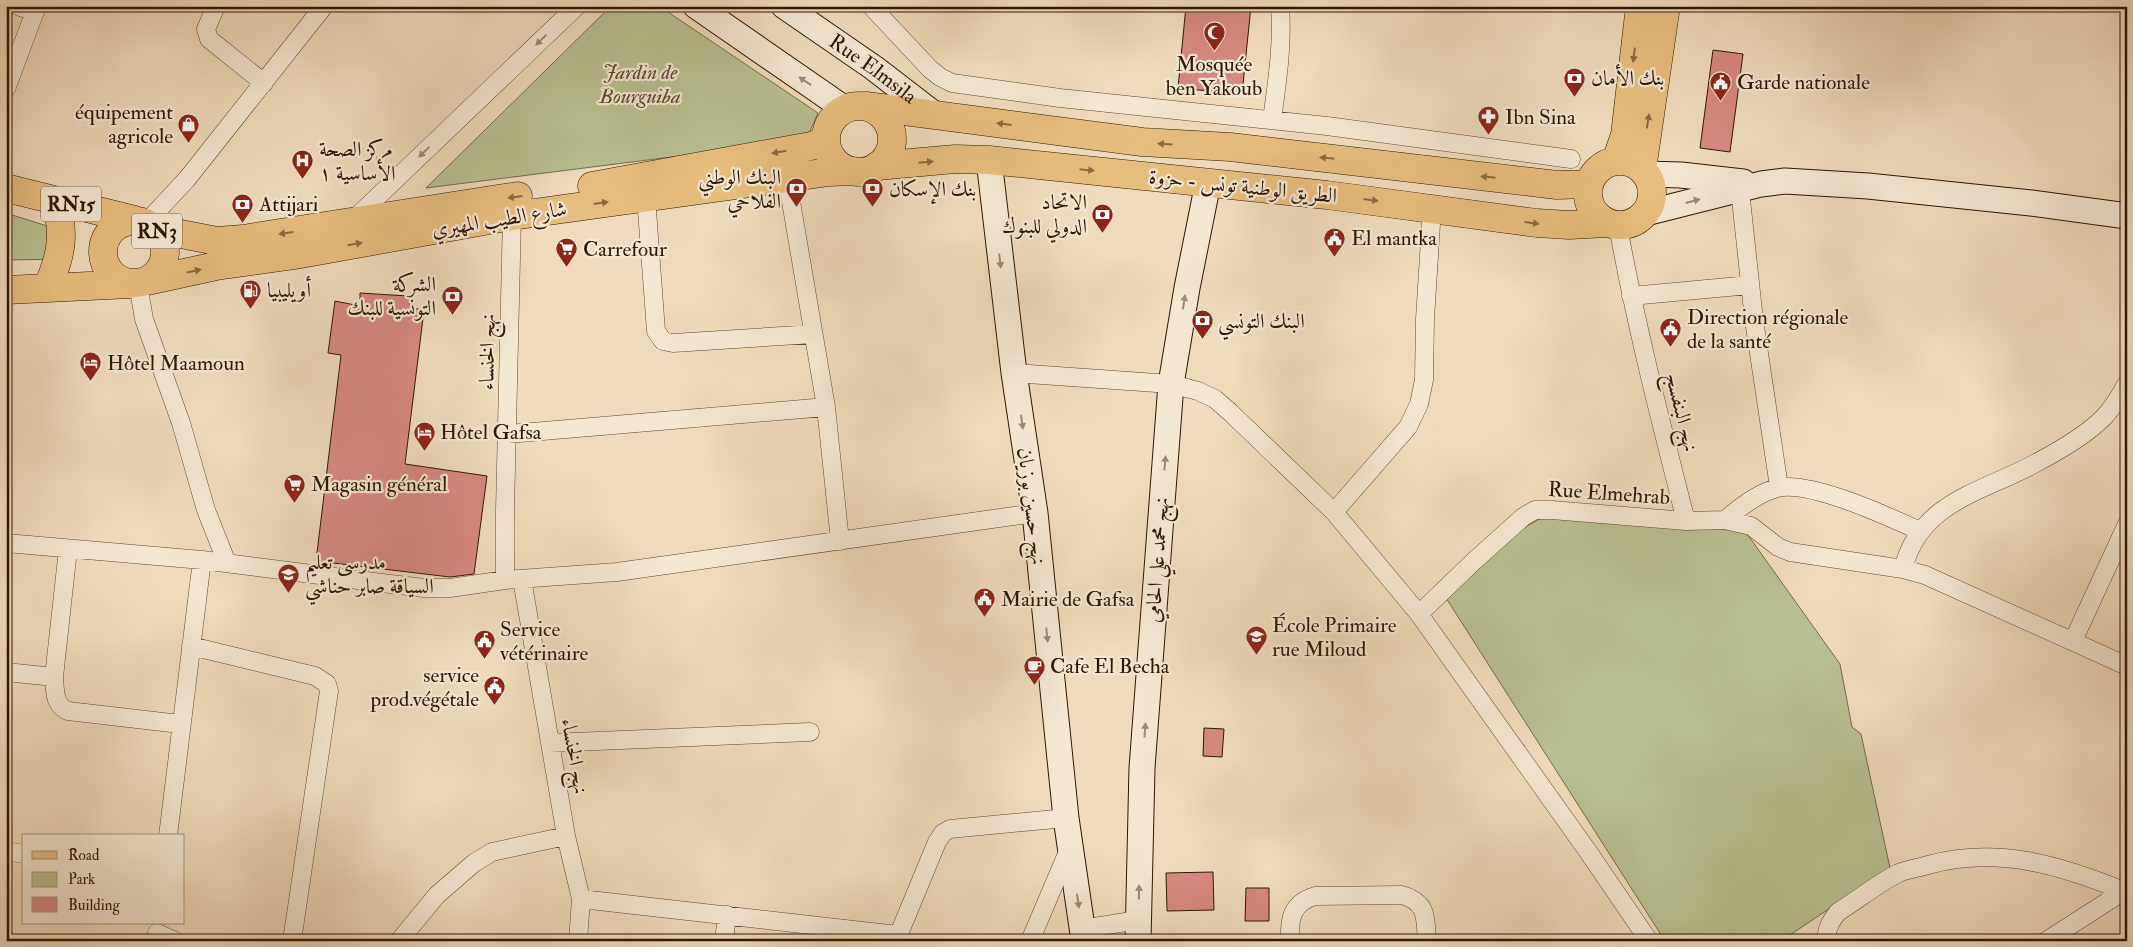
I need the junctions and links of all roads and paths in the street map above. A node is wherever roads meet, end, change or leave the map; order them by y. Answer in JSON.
{"nodes":[{"id":1,"x":216,"y":6,"type":"edge"},
{"id":2,"x":324,"y":6,"type":"edge"},
{"id":3,"x":577,"y":6,"type":"edge"},
{"id":4,"x":696,"y":6,"type":"edge"},
{"id":5,"x":784,"y":6,"type":"edge"},
{"id":6,"x":871,"y":6,"type":"edge"},
{"id":7,"x":1280,"y":6,"type":"edge"},
{"id":8,"x":1640,"y":6,"type":"edge"},
{"id":9,"x":1666,"y":6,"type":"edge"},
{"id":10,"x":30,"y":8,"type":"edge"},
{"id":11,"x":264,"y":83,"type":"junction"},
{"id":12,"x":6,"y":88,"type":"edge"},
{"id":13,"x":856,"y":108,"type":"junction"},
{"id":14,"x":935,"y":115,"type":"junction"},
{"id":15,"x":1272,"y":120,"type":"junction"},
{"id":16,"x":826,"y":141,"type":"junction"},
{"id":17,"x":1570,"y":159,"type":"dead end"},
{"id":18,"x":989,"y":160,"type":"junction"},
{"id":19,"x":1616,"y":161,"type":"junction"},
{"id":20,"x":865,"y":169,"type":"junction"},
{"id":21,"x":1644,"y":172,"type":"junction"},
{"id":22,"x":787,"y":178,"type":"junction"},
{"id":23,"x":1208,"y":183,"type":"junction"},
{"id":24,"x":1589,"y":184,"type":"junction"},
{"id":25,"x":1746,"y":185,"type":"junction"},
{"id":26,"x":6,"y":188,"type":"edge"},
{"id":27,"x":646,"y":197,"type":"junction"},
{"id":28,"x":55,"y":200,"type":"junction"},
{"id":29,"x":1432,"y":208,"type":"junction"},
{"id":30,"x":1646,"y":213,"type":"junction"},
{"id":31,"x":512,"y":216,"type":"junction"},
{"id":32,"x":2127,"y":216,"type":"edge"},
{"id":33,"x":146,"y":224,"type":"junction"},
{"id":34,"x":349,"y":224,"type":"junction"},
{"id":35,"x":1613,"y":224,"type":"junction"},
{"id":36,"x":138,"y":283,"type":"junction"},
{"id":37,"x":1750,"y":285,"type":"junction"},
{"id":38,"x":47,"y":288,"type":"junction"},
{"id":39,"x":6,"y":290,"type":"edge"},
{"id":40,"x":1631,"y":296,"type":"junction"},
{"id":41,"x":813,"y":334,"type":"junction"},
{"id":42,"x":1014,"y":373,"type":"junction"},
{"id":43,"x":1171,"y":384,"type":"junction"},
{"id":44,"x":2127,"y":384,"type":"edge"},
{"id":45,"x":826,"y":407,"type":"junction"},
{"id":46,"x":507,"y":434,"type":"junction"},
{"id":47,"x":1779,"y":487,"type":"junction"},
{"id":48,"x":1334,"y":512,"type":"junction"},
{"id":49,"x":1035,"y":513,"type":"junction"},
{"id":50,"x":1725,"y":520,"type":"junction"},
{"id":51,"x":1686,"y":521,"type":"junction"},
{"id":52,"x":2127,"y":524,"type":"edge"},
{"id":53,"x":1920,"y":531,"type":"junction"},
{"id":54,"x":840,"y":541,"type":"junction"},
{"id":55,"x":6,"y":544,"type":"edge"},
{"id":56,"x":68,"y":549,"type":"junction"},
{"id":57,"x":202,"y":560,"type":"junction"},
{"id":58,"x":227,"y":562,"type":"junction"},
{"id":59,"x":1903,"y":569,"type":"junction"},
{"id":60,"x":513,"y":579,"type":"junction"},
{"id":61,"x":1419,"y":614,"type":"junction"},
{"id":62,"x":2073,"y":640,"type":"junction"},
{"id":63,"x":191,"y":646,"type":"junction"},
{"id":64,"x":2127,"y":666,"type":"edge"},
{"id":65,"x":6,"y":672,"type":"edge"},
{"id":66,"x":54,"y":677,"type":"junction"},
{"id":67,"x":180,"y":724,"type":"junction"},
{"id":68,"x":810,"y":732,"type":"dead end"},
{"id":69,"x":550,"y":744,"type":"junction"},
{"id":70,"x":1066,"y":818,"type":"junction"},
{"id":71,"x":168,"y":834,"type":"edge"},
{"id":72,"x":566,"y":836,"type":"junction"},
{"id":73,"x":1071,"y":845,"type":"junction"},
{"id":74,"x":6,"y":851,"type":"edge"},
{"id":75,"x":22,"y":854,"type":"edge"},
{"id":76,"x":2125,"y":891,"type":"edge"},
{"id":77,"x":581,"y":899,"type":"junction"},
{"id":78,"x":727,"y":915,"type":"junction"},
{"id":79,"x":1138,"y":930,"type":"edge"},
{"id":80,"x":157,"y":932,"type":"edge"},
{"id":81,"x":1083,"y":935,"type":"edge"},
{"id":82,"x":897,"y":938,"type":"edge"},
{"id":83,"x":175,"y":941,"type":"edge"},
{"id":84,"x":292,"y":941,"type":"edge"},
{"id":85,"x":399,"y":941,"type":"edge"},
{"id":86,"x":578,"y":941,"type":"edge"},
{"id":87,"x":724,"y":941,"type":"edge"},
{"id":88,"x":1030,"y":941,"type":"edge"},
{"id":89,"x":1290,"y":941,"type":"edge"},
{"id":90,"x":1427,"y":941,"type":"edge"},
{"id":91,"x":1649,"y":941,"type":"edge"},
{"id":92,"x":1826,"y":941,"type":"edge"},
{"id":93,"x":2046,"y":941,"type":"edge"}],
"edges":[{"from":1,"to":11,"type":"street"},
{"from":2,"to":11,"type":"street"},
{"from":3,"to":34,"type":"street","one_way":true},
{"from":13,"to":4,"type":"street","one_way":true},
{"from":5,"to":14,"type":"street","name":"Rue Elmsila"},
{"from":6,"to":15,"type":"street"},
{"from":7,"to":15,"type":"street"},
{"from":8,"to":19,"type":"main road","one_way":true},
{"from":21,"to":9,"type":"main road","one_way":true},
{"from":10,"to":12,"type":"street"},
{"from":11,"to":33,"type":"street"},
{"from":13,"to":14,"type":"main road","name":"الطريق الوطنية تونس - حزوة"},
{"from":13,"to":16,"type":"main road"},
{"from":13,"to":20,"type":"main road"},
{"from":24,"to":14,"type":"main road","name":"الطريق الوطنية تونس - حزوة","one_way":true},
{"from":15,"to":17,"type":"street"},
{"from":16,"to":20,"type":"main road"},
{"from":16,"to":34,"type":"main road","name":"شارع الطيب المهيري","one_way":true},
{"from":20,"to":18,"type":"main road","name":"الطريق الوطنية تونس - حزوة","one_way":true},
{"from":18,"to":23,"type":"main road","name":"الطريق الوطنية تونس - حزوة","one_way":true},
{"from":18,"to":42,"type":"street","name":"نهج حسين بوزيان","one_way":true},
{"from":19,"to":21,"type":"main road"},
{"from":19,"to":24,"type":"main road"},
{"from":20,"to":22,"type":"main road","name":"شارع الطيب المهيري"},
{"from":21,"to":25,"type":"street"},
{"from":21,"to":30,"type":"main road"},
{"from":22,"to":27,"type":"main road","name":"شارع الطيب المهيري"},
{"from":22,"to":41,"type":"street"},
{"from":23,"to":29,"type":"main road","name":"الطريق الوطنية تونس - حزوة","one_way":true},
{"from":43,"to":23,"type":"street","name":"نهج محمد علي الحامي","one_way":true},
{"from":24,"to":35,"type":"main road"},
{"from":30,"to":25,"type":"street","one_way":true},
{"from":25,"to":32,"type":"street"},
{"from":25,"to":37,"type":"street"},
{"from":26,"to":28,"type":"main road","number":"RN15"},
{"from":31,"to":27,"type":"main road","name":"شارع الطيب المهيري","one_way":true},
{"from":27,"to":41,"type":"street"},
{"from":28,"to":33,"type":"main road","number":"RN15"},
{"from":28,"to":38,"type":"main road"},
{"from":29,"to":35,"type":"main road","name":"الطريق الوطنية تونس - حزوة","one_way":true},
{"from":29,"to":48,"type":"street"},
{"from":30,"to":35,"type":"main road"},
{"from":36,"to":31,"type":"main road","name":"شارع الطيب المهيري","one_way":true},
{"from":31,"to":46,"type":"street","name":"نهج الخنساء"},
{"from":34,"to":33,"type":"main road","name":"شارع الطيب المهيري","one_way":true},
{"from":33,"to":36,"type":"main road","number":"RN3"},
{"from":33,"to":36,"type":"main road","number":"RN3"},
{"from":35,"to":40,"type":"street","name":"نهج البنفسج"},
{"from":36,"to":38,"type":"main road","name":"شارع الطيب المهيري"},
{"from":36,"to":58,"type":"street"},
{"from":37,"to":40,"type":"street"},
{"from":37,"to":47,"type":"street"},
{"from":38,"to":39,"type":"main road","name":"شارع الطيب المهيري"},
{"from":40,"to":51,"type":"street","name":"نهج البنفسج"},
{"from":41,"to":45,"type":"street"},
{"from":42,"to":43,"type":"street"},
{"from":42,"to":49,"type":"street","name":"نهج حسين بوزيان","one_way":true},
{"from":43,"to":48,"type":"street"},
{"from":79,"to":43,"type":"street","name":"نهج محمد علي الحامي","one_way":true},
{"from":44,"to":53,"type":"street"},
{"from":45,"to":46,"type":"street"},
{"from":45,"to":54,"type":"street"},
{"from":46,"to":60,"type":"street","name":"نهج الخنساء"},
{"from":47,"to":50,"type":"street"},
{"from":47,"to":53,"type":"street"},
{"from":48,"to":61,"type":"street"},
{"from":49,"to":54,"type":"street"},
{"from":49,"to":70,"type":"street","name":"نهج حسين بوزيان","one_way":true},
{"from":50,"to":51,"type":"street","name":"Rue Elmehrab"},
{"from":50,"to":59,"type":"street","name":"Rue Elmehrab"},
{"from":51,"to":61,"type":"street","name":"Rue Elmehrab"},
{"from":52,"to":62,"type":"street"},
{"from":53,"to":59,"type":"street"},
{"from":54,"to":60,"type":"street"},
{"from":55,"to":56,"type":"street"},
{"from":56,"to":57,"type":"street"},
{"from":56,"to":66,"type":"street"},
{"from":57,"to":58,"type":"street"},
{"from":57,"to":63,"type":"street"},
{"from":58,"to":60,"type":"street"},
{"from":59,"to":62,"type":"street","name":"Rue Elmehrab"},
{"from":60,"to":69,"type":"street","name":"نهج الخنساء"},
{"from":61,"to":91,"type":"street"},
{"from":62,"to":64,"type":"street","name":"Rue Elmehrab"},
{"from":63,"to":67,"type":"street"},
{"from":63,"to":84,"type":"street"},
{"from":65,"to":66,"type":"street"},
{"from":66,"to":67,"type":"street"},
{"from":67,"to":71,"type":"street"},
{"from":68,"to":69,"type":"street"},
{"from":69,"to":72,"type":"street","name":"نهج الخنساء"},
{"from":70,"to":73,"type":"street","name":"نهج حسين بوزيان"},
{"from":70,"to":82,"type":"street"},
{"from":72,"to":77,"type":"street","name":"نهج الخنساء"},
{"from":72,"to":85,"type":"street"},
{"from":73,"to":81,"type":"street","name":"نهج حسين بوزيان","one_way":true},
{"from":73,"to":88,"type":"street"},
{"from":74,"to":75,"type":"street"},
{"from":76,"to":92,"type":"street"},
{"from":76,"to":93,"type":"street"},
{"from":77,"to":78,"type":"street"},
{"from":77,"to":86,"type":"street","name":"نهج الخنساء"},
{"from":78,"to":82,"type":"street"},
{"from":78,"to":87,"type":"street"},
{"from":79,"to":81,"type":"street"},
{"from":80,"to":83,"type":"street"},
{"from":89,"to":90,"type":"street"}]}
